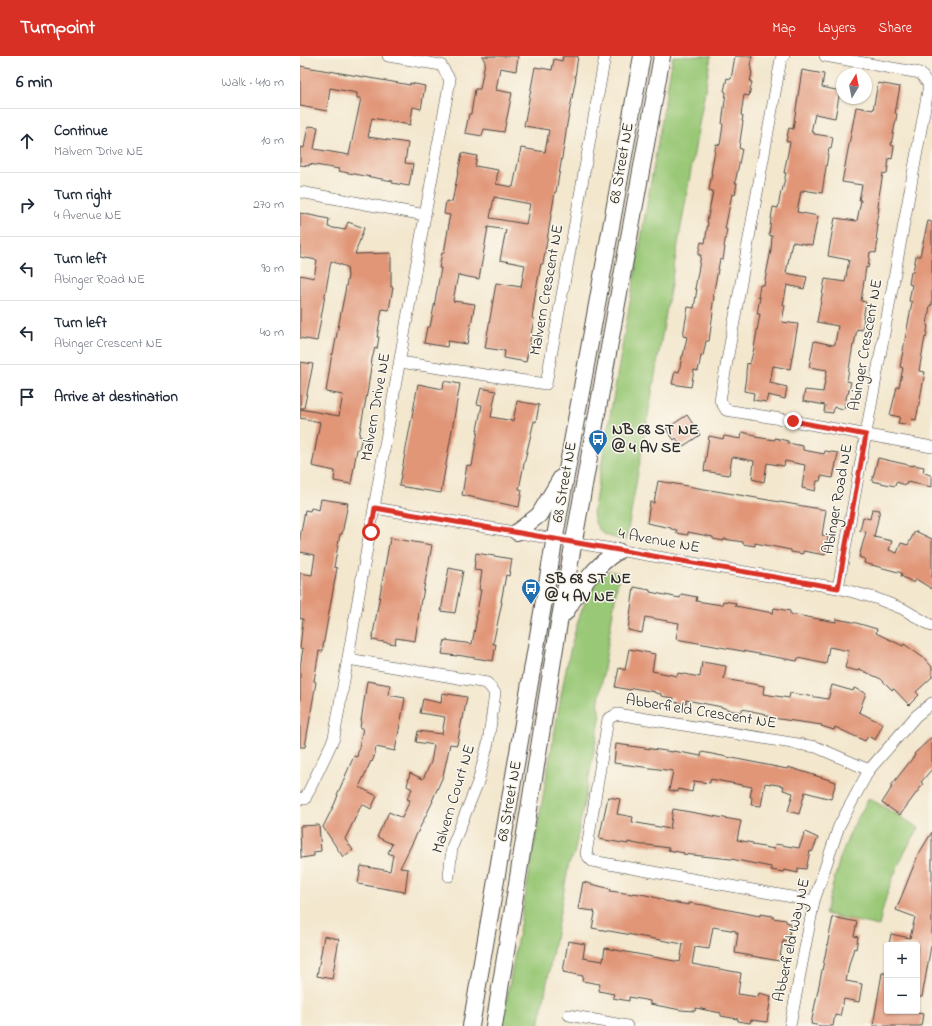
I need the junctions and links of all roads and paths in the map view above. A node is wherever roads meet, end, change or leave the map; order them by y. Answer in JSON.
{"nodes":[{"id":1,"x":388,"y":56,"type":"edge"},
{"id":2,"x":605,"y":56,"type":"edge"},
{"id":3,"x":642,"y":56,"type":"edge"},
{"id":4,"x":662,"y":56,"type":"edge"},
{"id":5,"x":784,"y":56,"type":"edge"},
{"id":6,"x":825,"y":56,"type":"edge"},
{"id":7,"x":300,"y":192,"type":"edge"},
{"id":8,"x":425,"y":215,"type":"junction"},
{"id":9,"x":400,"y":362,"type":"junction"},
{"id":10,"x":866,"y":435,"type":"junction"},
{"id":11,"x":932,"y":447,"type":"edge"},
{"id":12,"x":567,"y":468,"type":"junction"},
{"id":13,"x":375,"y":508,"type":"junction"},
{"id":14,"x":517,"y":532,"type":"junction"},
{"id":15,"x":555,"y":539,"type":"junction"},
{"id":16,"x":574,"y":543,"type":"junction"},
{"id":17,"x":618,"y":551,"type":"junction"},
{"id":18,"x":838,"y":588,"type":"junction"},
{"id":19,"x":560,"y":623,"type":"junction"},
{"id":20,"x":932,"y":626,"type":"edge"},
{"id":21,"x":348,"y":660,"type":"junction"},
{"id":22,"x":932,"y":703,"type":"edge"},
{"id":23,"x":869,"y":770,"type":"junction"},
{"id":24,"x":300,"y":798,"type":"edge"},
{"id":25,"x":449,"y":876,"type":"dead end"},
{"id":26,"x":814,"y":901,"type":"junction"},
{"id":27,"x":569,"y":1015,"type":"dead end"},
{"id":28,"x":471,"y":1026,"type":"edge"},
{"id":29,"x":494,"y":1026,"type":"edge"},
{"id":30,"x":627,"y":1026,"type":"edge"},
{"id":31,"x":790,"y":1026,"type":"edge"}],
"edges":[{"from":1,"to":8,"type":"street","name":"Malvern Drive NE"},
{"from":2,"to":9,"type":"street","name":"Malvern Crescent NE"},
{"from":3,"to":12,"type":"main road","name":"68 Street NE"},
{"from":4,"to":16,"type":"main road","name":"68 Street NE"},
{"from":5,"to":10,"type":"street","name":"Abinger Crescent NE"},
{"from":6,"to":10,"type":"street","name":"Abinger Crescent NE"},
{"from":7,"to":8,"type":"street"},
{"from":8,"to":9,"type":"street","name":"Malvern Drive NE"},
{"from":9,"to":13,"type":"street","name":"Malvern Drive NE"},
{"from":10,"to":11,"type":"street","name":"Abinger Road NE"},
{"from":10,"to":18,"type":"street","name":"Abinger Road NE"},
{"from":12,"to":14,"type":"main road"},
{"from":12,"to":15,"type":"main road","name":"68 Street NE"},
{"from":13,"to":14,"type":"street","name":"4 Avenue NE"},
{"from":13,"to":21,"type":"street","name":"Malvern Drive NE"},
{"from":14,"to":15,"type":"street","name":"4 Avenue NE"},
{"from":15,"to":16,"type":"street","name":"4 Avenue NE"},
{"from":15,"to":28,"type":"main road","name":"68 Street NE"},
{"from":16,"to":17,"type":"street","name":"4 Avenue NE"},
{"from":16,"to":19,"type":"main road","name":"68 Street NE"},
{"from":17,"to":18,"type":"street","name":"4 Avenue NE"},
{"from":17,"to":19,"type":"main road"},
{"from":18,"to":20,"type":"street","name":"4 Avenue NE"},
{"from":19,"to":29,"type":"main road","name":"68 Street NE"},
{"from":21,"to":24,"type":"street","name":"Malvern Drive NE"},
{"from":21,"to":25,"type":"street","name":"Malvern Court NE"},
{"from":22,"to":23,"type":"street","name":"Abberfield Way NE"},
{"from":23,"to":26,"type":"street","name":"Abberfield Way NE"},
{"from":23,"to":26,"type":"street","name":"Abberfield Crescent NE"},
{"from":26,"to":31,"type":"street","name":"Abberfield Way NE"},
{"from":27,"to":30,"type":"street"}]}
